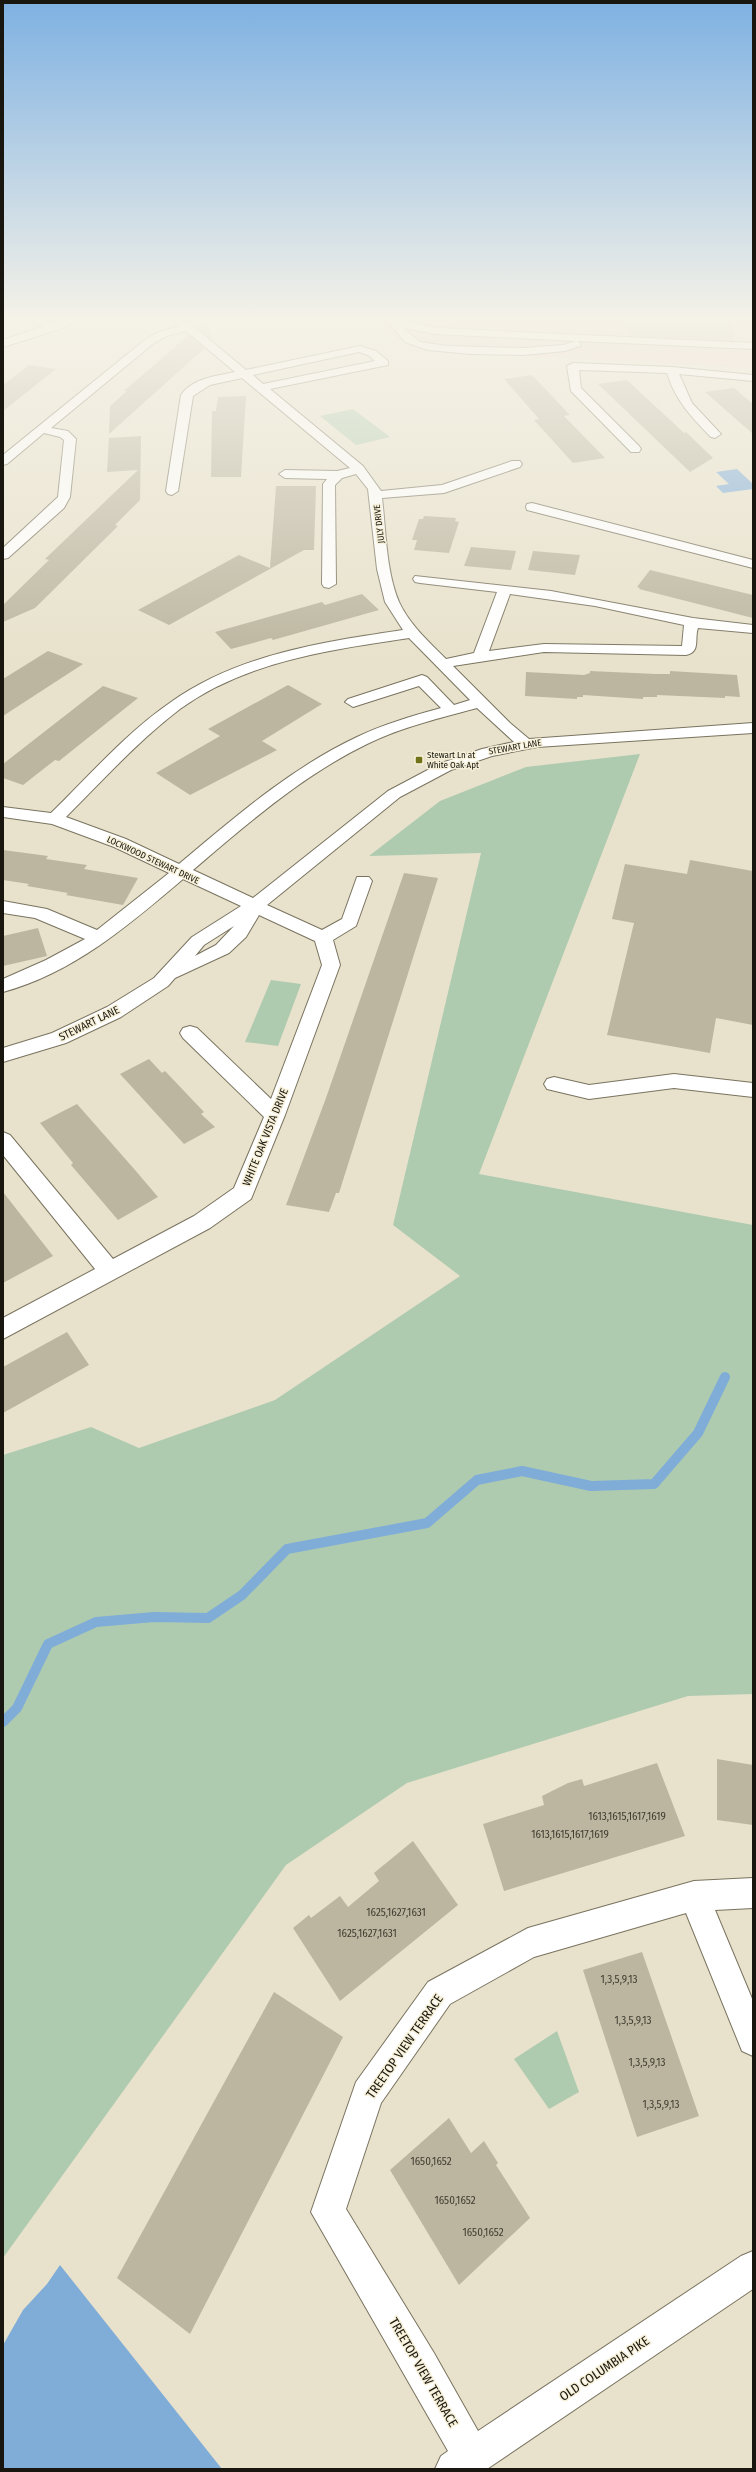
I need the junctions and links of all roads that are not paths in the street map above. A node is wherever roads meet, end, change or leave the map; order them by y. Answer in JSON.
{"nodes":[{"id":1,"x":39,"y":431,"type":"edge"},
{"id":2,"x":52,"y":431,"type":"edge"},
{"id":3,"x":181,"y":431,"type":"edge"},
{"id":4,"x":313,"y":431,"type":"edge"},
{"id":5,"x":617,"y":431,"type":"edge"},
{"id":6,"x":712,"y":431,"type":"edge"},
{"id":7,"x":715,"y":434,"type":"dead end"},
{"id":8,"x":635,"y":449,"type":"dead end"},
{"id":9,"x":3,"y":461,"type":"edge"},
{"id":10,"x":516,"y":464,"type":"dead end"},
{"id":11,"x":359,"y":469,"type":"junction"},
{"id":12,"x":285,"y":474,"type":"dead end"},
{"id":13,"x":338,"y":475,"type":"junction"},
{"id":14,"x":172,"y":490,"type":"dead end"},
{"id":15,"x":375,"y":495,"type":"junction"},
{"id":16,"x":532,"y":507,"type":"dead end"},
{"id":17,"x":3,"y":555,"type":"edge"},
{"id":18,"x":753,"y":564,"type":"edge"},
{"id":19,"x":420,"y":579,"type":"dead end"},
{"id":20,"x":329,"y":584,"type":"dead end"},
{"id":21,"x":505,"y":589,"type":"junction"},
{"id":22,"x":692,"y":624,"type":"junction"},
{"id":23,"x":753,"y":629,"type":"edge"},
{"id":24,"x":412,"y":633,"type":"junction"},
{"id":25,"x":480,"y":656,"type":"junction"},
{"id":26,"x":443,"y":664,"type":"junction"},
{"id":27,"x":353,"y":702,"type":"dead end"},
{"id":28,"x":480,"y":702,"type":"junction"},
{"id":29,"x":451,"y":710,"type":"junction"},
{"id":30,"x":753,"y":728,"type":"edge"},
{"id":31,"x":526,"y":744,"type":"junction"},
{"id":32,"x":3,"y":812,"type":"edge"},
{"id":33,"x":55,"y":819,"type":"junction"},
{"id":34,"x":181,"y":872,"type":"junction"},
{"id":35,"x":363,"y":881,"type":"dead end"},
{"id":36,"x":254,"y":906,"type":"junction"},
{"id":37,"x":3,"y":907,"type":"edge"},
{"id":38,"x":99,"y":938,"type":"junction"},
{"id":39,"x":323,"y":938,"type":"junction"},
{"id":40,"x":3,"y":986,"type":"edge"},
{"id":41,"x":190,"y":1033,"type":"dead end"},
{"id":42,"x":3,"y":1055,"type":"edge"},
{"id":43,"x":554,"y":1084,"type":"dead end"},
{"id":44,"x":753,"y":1090,"type":"edge"},
{"id":45,"x":276,"y":1115,"type":"junction"},
{"id":46,"x":3,"y":1140,"type":"edge"},
{"id":47,"x":110,"y":1272,"type":"junction"},
{"id":48,"x":3,"y":1329,"type":"edge"},
{"id":49,"x":753,"y":1893,"type":"edge"},
{"id":50,"x":694,"y":1896,"type":"junction"},
{"id":51,"x":753,"y":2040,"type":"edge"},
{"id":52,"x":753,"y":2268,"type":"edge"},
{"id":53,"x":463,"y":2463,"type":"edge"}],
"edges":[{"from":1,"to":9,"type":"street"},
{"from":2,"to":17,"type":"street"},
{"from":3,"to":14,"type":"street"},
{"from":4,"to":11,"type":"street","name":"JULY DRIVE"},
{"from":5,"to":8,"type":"street"},
{"from":6,"to":7,"type":"street"},
{"from":10,"to":15,"type":"street"},
{"from":11,"to":13,"type":"street"},
{"from":11,"to":15,"type":"street","name":"JULY DRIVE"},
{"from":12,"to":13,"type":"street"},
{"from":13,"to":20,"type":"street"},
{"from":15,"to":24,"type":"street","name":"JULY DRIVE"},
{"from":16,"to":18,"type":"street"},
{"from":19,"to":21,"type":"street"},
{"from":21,"to":22,"type":"street"},
{"from":21,"to":25,"type":"street"},
{"from":22,"to":23,"type":"street"},
{"from":22,"to":25,"type":"street"},
{"from":24,"to":26,"type":"street","name":"JULY DRIVE"},
{"from":24,"to":33,"type":"street"},
{"from":25,"to":26,"type":"street"},
{"from":26,"to":28,"type":"street","name":"JULY DRIVE"},
{"from":27,"to":29,"type":"street"},
{"from":28,"to":29,"type":"street"},
{"from":28,"to":31,"type":"street","name":"JULY DRIVE"},
{"from":29,"to":34,"type":"street"},
{"from":30,"to":31,"type":"street","name":"STEWART LANE"},
{"from":31,"to":36,"type":"street","name":"STEWART LANE"},
{"from":32,"to":33,"type":"street","name":"LOCKWOOD STEWART DRIVE"},
{"from":33,"to":34,"type":"street","name":"LOCKWOOD STEWART DRIVE"},
{"from":34,"to":36,"type":"street","name":"LOCKWOOD STEWART DRIVE"},
{"from":34,"to":38,"type":"street"},
{"from":35,"to":39,"type":"street"},
{"from":36,"to":39,"type":"street"},
{"from":36,"to":42,"type":"street","name":"STEWART LANE"},
{"from":37,"to":38,"type":"street"},
{"from":38,"to":40,"type":"street"},
{"from":39,"to":45,"type":"street","name":"WHITE OAK VISTA DRIVE"},
{"from":41,"to":45,"type":"street"},
{"from":43,"to":44,"type":"street"},
{"from":45,"to":47,"type":"street","name":"WHITE OAK VISTA DRIVE"},
{"from":46,"to":47,"type":"street"},
{"from":47,"to":48,"type":"street","name":"WHITE OAK VISTA DRIVE"},
{"from":49,"to":50,"type":"street","name":"TREETOP VIEW TERRACE"},
{"from":50,"to":51,"type":"street"},
{"from":50,"to":53,"type":"street","name":"TREETOP VIEW TERRACE"},
{"from":52,"to":53,"type":"street","name":"OLD COLUMBIA PIKE"}]}
